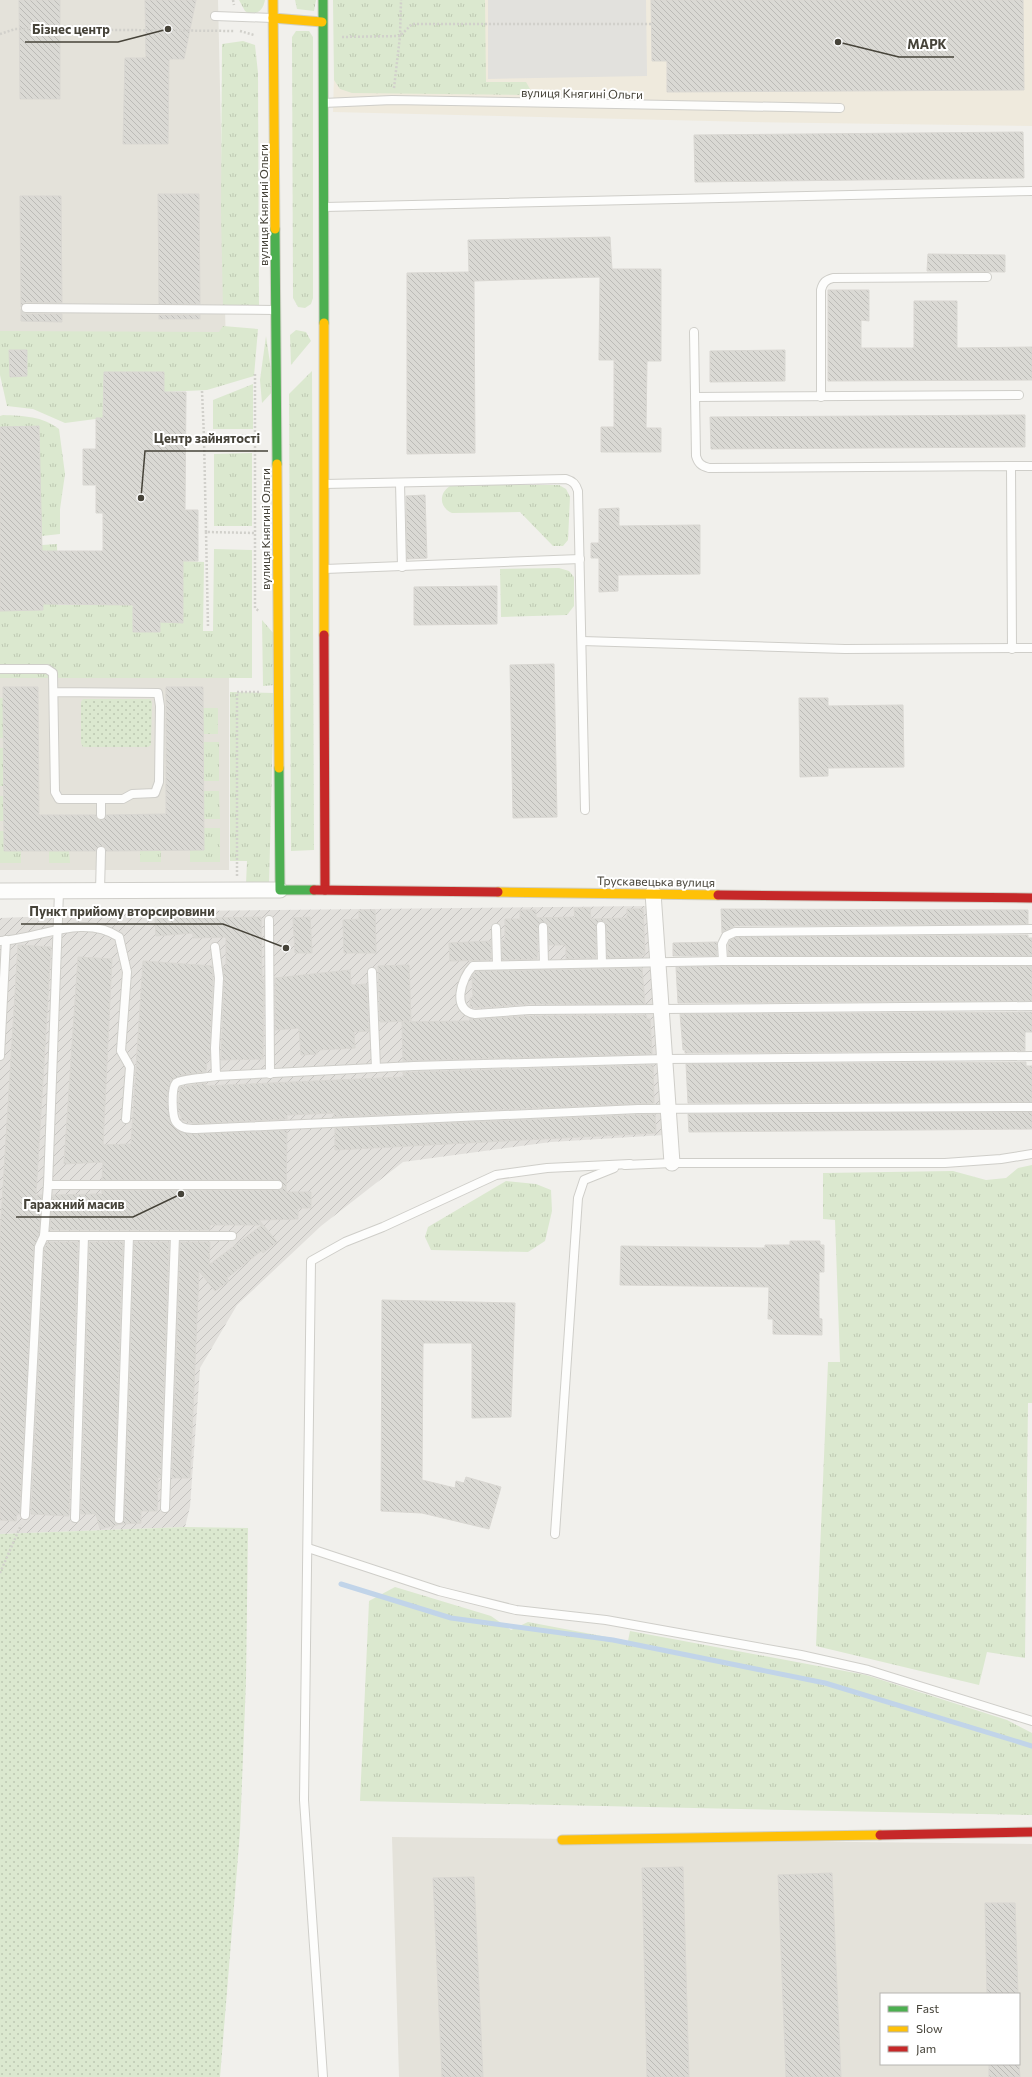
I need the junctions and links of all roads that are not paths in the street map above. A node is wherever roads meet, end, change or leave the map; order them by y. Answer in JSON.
{"nodes":[{"id":1,"x":274,"y":0,"type":"edge"},
{"id":2,"x":323,"y":0,"type":"edge"},
{"id":3,"x":215,"y":16,"type":"dead end"},
{"id":4,"x":273,"y":18,"type":"junction"},
{"id":5,"x":322,"y":22,"type":"junction"},
{"id":6,"x":323,"y":103,"type":"junction"},
{"id":7,"x":840,"y":108,"type":"dead end"},
{"id":8,"x":1032,"y":191,"type":"edge"},
{"id":9,"x":322,"y":207,"type":"junction"},
{"id":10,"x":987,"y":277,"type":"dead end"},
{"id":11,"x":26,"y":308,"type":"dead end"},
{"id":12,"x":275,"y":310,"type":"junction"},
{"id":13,"x":694,"y":332,"type":"dead end"},
{"id":14,"x":1019,"y":395,"type":"dead end"},
{"id":15,"x":695,"y":397,"type":"junction"},
{"id":16,"x":821,"y":397,"type":"junction"},
{"id":17,"x":1011,"y":466,"type":"junction"},
{"id":18,"x":1032,"y":466,"type":"edge"},
{"id":19,"x":400,"y":483,"type":"junction"},
{"id":20,"x":324,"y":484,"type":"junction"},
{"id":21,"x":580,"y":559,"type":"junction"},
{"id":22,"x":402,"y":567,"type":"junction"},
{"id":23,"x":324,"y":569,"type":"junction"},
{"id":24,"x":582,"y":642,"type":"junction"},
{"id":25,"x":1032,"y":648,"type":"edge"},
{"id":26,"x":1012,"y":649,"type":"junction"},
{"id":27,"x":0,"y":669,"type":"edge"},
{"id":28,"x":54,"y":692,"type":"junction"},
{"id":29,"x":100,"y":800,"type":"junction"},
{"id":30,"x":585,"y":810,"type":"dead end"},
{"id":31,"x":101,"y":815,"type":"dead end"},
{"id":32,"x":101,"y":851,"type":"dead end"},
{"id":33,"x":100,"y":890,"type":"junction"},
{"id":34,"x":280,"y":890,"type":"junction"},
{"id":35,"x":325,"y":890,"type":"junction"},
{"id":36,"x":0,"y":891,"type":"edge"},
{"id":37,"x":59,"y":892,"type":"junction"},
{"id":38,"x":653,"y":893,"type":"junction"},
{"id":39,"x":1032,"y":898,"type":"edge"},
{"id":40,"x":269,"y":920,"type":"dead end"},
{"id":41,"x":602,"y":926,"type":"dead end"},
{"id":42,"x":496,"y":928,"type":"dead end"},
{"id":43,"x":543,"y":928,"type":"dead end"},
{"id":44,"x":1032,"y":929,"type":"edge"},
{"id":45,"x":57,"y":930,"type":"junction"},
{"id":46,"x":3,"y":940,"type":"edge"},
{"id":47,"x":215,"y":947,"type":"dead end"},
{"id":48,"x":723,"y":960,"type":"junction"},
{"id":49,"x":1032,"y":961,"type":"edge"},
{"id":50,"x":658,"y":962,"type":"junction"},
{"id":51,"x":602,"y":963,"type":"junction"},
{"id":52,"x":497,"y":964,"type":"junction"},
{"id":53,"x":544,"y":964,"type":"junction"},
{"id":54,"x":372,"y":972,"type":"dead end"},
{"id":55,"x":1032,"y":1006,"type":"edge"},
{"id":56,"x":661,"y":1009,"type":"junction"},
{"id":57,"x":0,"y":1056,"type":"edge"},
{"id":58,"x":1032,"y":1056,"type":"edge"},
{"id":59,"x":665,"y":1059,"type":"junction"},
{"id":60,"x":376,"y":1068,"type":"junction"},
{"id":61,"x":270,"y":1074,"type":"junction"},
{"id":62,"x":216,"y":1076,"type":"junction"},
{"id":63,"x":1032,"y":1107,"type":"edge"},
{"id":64,"x":668,"y":1109,"type":"junction"},
{"id":65,"x":126,"y":1120,"type":"dead end"},
{"id":66,"x":1032,"y":1154,"type":"edge"},
{"id":67,"x":672,"y":1163,"type":"junction"},
{"id":68,"x":630,"y":1164,"type":"junction"},
{"id":69,"x":48,"y":1184,"type":"junction"},
{"id":70,"x":278,"y":1185,"type":"dead end"},
{"id":71,"x":44,"y":1236,"type":"junction"},
{"id":72,"x":84,"y":1236,"type":"junction"},
{"id":73,"x":129,"y":1236,"type":"junction"},
{"id":74,"x":175,"y":1236,"type":"junction"},
{"id":75,"x":232,"y":1236,"type":"dead end"},
{"id":76,"x":165,"y":1508,"type":"dead end"},
{"id":77,"x":25,"y":1515,"type":"road end"},
{"id":78,"x":75,"y":1518,"type":"dead end"},
{"id":79,"x":119,"y":1519,"type":"dead end"},
{"id":80,"x":555,"y":1534,"type":"dead end"},
{"id":81,"x":308,"y":1548,"type":"junction"},
{"id":82,"x":1032,"y":1721,"type":"edge"},
{"id":83,"x":1032,"y":1832,"type":"edge"},
{"id":84,"x":562,"y":1840,"type":"dead end"},
{"id":85,"x":323,"y":2077,"type":"edge"}],
"edges":[{"from":1,"to":4,"type":"street","name":"вулиця Княгині Ольги"},
{"from":2,"to":5,"type":"street"},
{"from":3,"to":4,"type":"lane"},
{"from":4,"to":5,"type":"street"},
{"from":4,"to":12,"type":"street","name":"вулиця Княгині Ольги"},
{"from":5,"to":6,"type":"street"},
{"from":6,"to":7,"type":"lane","name":"вулиця Княгині Ольги"},
{"from":6,"to":9,"type":"street"},
{"from":8,"to":9,"type":"lane"},
{"from":9,"to":20,"type":"street"},
{"from":10,"to":16,"type":"lane"},
{"from":11,"to":12,"type":"lane"},
{"from":12,"to":34,"type":"street","name":"вулиця Княгині Ольги"},
{"from":13,"to":15,"type":"lane"},
{"from":14,"to":16,"type":"lane"},
{"from":15,"to":16,"type":"lane"},
{"from":15,"to":17,"type":"lane"},
{"from":17,"to":18,"type":"lane"},
{"from":17,"to":26,"type":"lane"},
{"from":19,"to":20,"type":"lane"},
{"from":19,"to":21,"type":"lane"},
{"from":19,"to":22,"type":"lane"},
{"from":20,"to":23,"type":"street"},
{"from":21,"to":22,"type":"lane"},
{"from":21,"to":24,"type":"lane"},
{"from":22,"to":23,"type":"lane"},
{"from":23,"to":35,"type":"street"},
{"from":24,"to":26,"type":"lane"},
{"from":24,"to":30,"type":"lane"},
{"from":25,"to":26,"type":"lane"},
{"from":27,"to":28,"type":"lane"},
{"from":28,"to":29,"type":"lane"},
{"from":28,"to":29,"type":"lane"},
{"from":29,"to":31,"type":"lane"},
{"from":32,"to":33,"type":"lane"},
{"from":33,"to":34,"type":"street"},
{"from":33,"to":37,"type":"street"},
{"from":34,"to":35,"type":"street","name":"Трускавецька вулиця"},
{"from":35,"to":38,"type":"street","name":"Трускавецька вулиця"},
{"from":36,"to":37,"type":"street"},
{"from":37,"to":45,"type":"lane"},
{"from":38,"to":39,"type":"street","name":"Трускавецька вулиця"},
{"from":38,"to":50,"type":"street"},
{"from":40,"to":61,"type":"lane"},
{"from":41,"to":51,"type":"lane"},
{"from":42,"to":52,"type":"lane"},
{"from":43,"to":53,"type":"lane"},
{"from":44,"to":48,"type":"lane"},
{"from":45,"to":46,"type":"lane"},
{"from":45,"to":65,"type":"lane"},
{"from":45,"to":69,"type":"lane"},
{"from":46,"to":57,"type":"lane"},
{"from":47,"to":62,"type":"lane"},
{"from":48,"to":49,"type":"lane"},
{"from":48,"to":50,"type":"lane"},
{"from":50,"to":51,"type":"lane"},
{"from":50,"to":56,"type":"street"},
{"from":51,"to":53,"type":"lane"},
{"from":52,"to":53,"type":"lane"},
{"from":52,"to":56,"type":"lane"},
{"from":54,"to":60,"type":"lane"},
{"from":55,"to":56,"type":"lane"},
{"from":56,"to":59,"type":"street"},
{"from":58,"to":59,"type":"lane"},
{"from":59,"to":60,"type":"lane"},
{"from":59,"to":64,"type":"street"},
{"from":60,"to":61,"type":"lane"},
{"from":61,"to":62,"type":"lane"},
{"from":62,"to":64,"type":"lane"},
{"from":63,"to":64,"type":"lane"},
{"from":64,"to":67,"type":"street"},
{"from":66,"to":67,"type":"lane"},
{"from":67,"to":68,"type":"lane"},
{"from":68,"to":80,"type":"lane"},
{"from":68,"to":81,"type":"lane"},
{"from":69,"to":70,"type":"lane"},
{"from":69,"to":71,"type":"lane"},
{"from":71,"to":72,"type":"lane"},
{"from":71,"to":77,"type":"lane"},
{"from":72,"to":73,"type":"lane"},
{"from":72,"to":78,"type":"lane"},
{"from":73,"to":74,"type":"lane"},
{"from":73,"to":79,"type":"lane"},
{"from":74,"to":75,"type":"lane"},
{"from":74,"to":76,"type":"lane"},
{"from":81,"to":82,"type":"lane"},
{"from":81,"to":85,"type":"lane"},
{"from":83,"to":84,"type":"street"}]}
